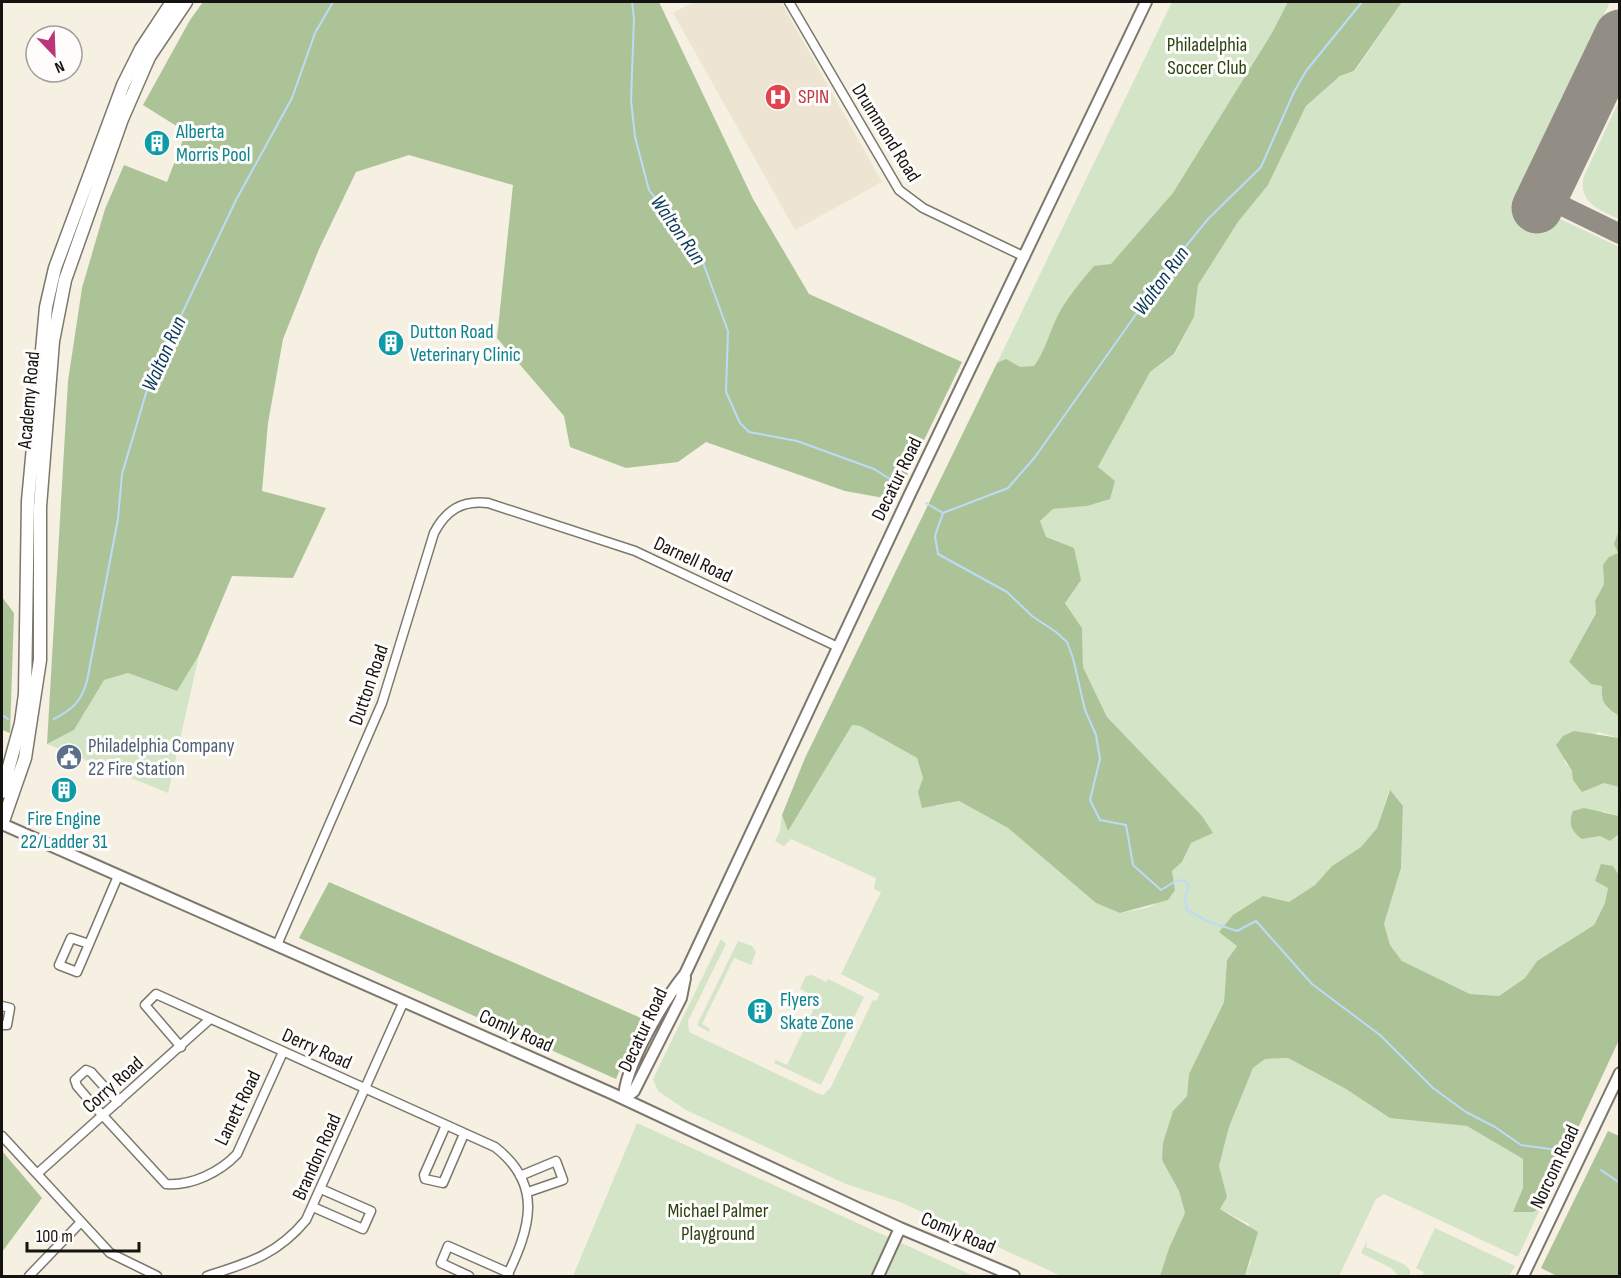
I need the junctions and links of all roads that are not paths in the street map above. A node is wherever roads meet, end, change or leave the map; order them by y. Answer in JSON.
{"nodes":[{"id":1,"x":172,"y":2,"type":"edge"},
{"id":2,"x":186,"y":2,"type":"edge"},
{"id":3,"x":789,"y":2,"type":"edge"},
{"id":4,"x":1146,"y":2,"type":"edge"},
{"id":5,"x":1025,"y":257,"type":"junction"},
{"id":6,"x":529,"y":517,"type":"joint"},
{"id":7,"x":27,"y":590,"type":"junction"},
{"id":8,"x":41,"y":590,"type":"junction"},
{"id":9,"x":838,"y":647,"type":"junction"},
{"id":10,"x":2,"y":792,"type":"edge"},
{"id":11,"x":2,"y":824,"type":"edge"},
{"id":12,"x":118,"y":876,"type":"junction"},
{"id":13,"x":89,"y":944,"type":"dead end"},
{"id":14,"x":277,"y":945,"type":"junction"},
{"id":15,"x":404,"y":1001,"type":"junction"},
{"id":16,"x":2,"y":1006,"type":"edge"},
{"id":17,"x":209,"y":1020,"type":"junction"},
{"id":18,"x":2,"y":1025,"type":"edge"},
{"id":19,"x":181,"y":1047,"type":"junction"},
{"id":20,"x":283,"y":1053,"type":"junction"},
{"id":21,"x":1620,"y":1073,"type":"edge"},
{"id":22,"x":365,"y":1089,"type":"junction"},
{"id":23,"x":624,"y":1099,"type":"junction"},
{"id":24,"x":118,"y":1102,"type":"junction"},
{"id":25,"x":105,"y":1114,"type":"junction"},
{"id":26,"x":446,"y":1125,"type":"junction"},
{"id":27,"x":464,"y":1134,"type":"junction"},
{"id":28,"x":2,"y":1136,"type":"edge"},
{"id":29,"x":38,"y":1173,"type":"junction"},
{"id":30,"x":520,"y":1176,"type":"junction"},
{"id":31,"x":321,"y":1189,"type":"junction"},
{"id":32,"x":528,"y":1192,"type":"junction"},
{"id":33,"x":313,"y":1207,"type":"junction"},
{"id":34,"x":81,"y":1222,"type":"junction"},
{"id":35,"x":900,"y":1228,"type":"junction"},
{"id":36,"x":239,"y":1266,"type":"junction"},
{"id":37,"x":508,"y":1275,"type":"edge"},
{"id":38,"x":29,"y":1276,"type":"edge"},
{"id":39,"x":158,"y":1276,"type":"edge"},
{"id":40,"x":207,"y":1276,"type":"edge"},
{"id":41,"x":243,"y":1276,"type":"edge"},
{"id":42,"x":469,"y":1276,"type":"edge"},
{"id":43,"x":878,"y":1276,"type":"edge"},
{"id":44,"x":1014,"y":1276,"type":"edge"},
{"id":45,"x":1523,"y":1276,"type":"edge"}],
"edges":[{"from":1,"to":7,"type":"main road","name":"Academy Road"},
{"from":2,"to":8,"type":"main road","name":"Academy Road"},
{"from":3,"to":5,"type":"street","name":"Drummond Road"},
{"from":4,"to":5,"type":"street","name":"Decatur Road"},
{"from":5,"to":9,"type":"street","name":"Decatur Road"},
{"from":6,"to":9,"type":"street","name":"Darnell Road"},
{"from":6,"to":14,"type":"street","name":"Dutton Road"},
{"from":7,"to":8,"type":"main road"},
{"from":7,"to":10,"type":"main road","name":"Academy Road"},
{"from":8,"to":11,"type":"main road","name":"Academy Road"},
{"from":9,"to":23,"type":"street","name":"Decatur Road"},
{"from":11,"to":12,"type":"street","name":"Comly Road"},
{"from":12,"to":13,"type":"street"},
{"from":12,"to":14,"type":"street","name":"Comly Road"},
{"from":14,"to":15,"type":"street","name":"Comly Road"},
{"from":15,"to":22,"type":"street","name":"Brandon Road"},
{"from":15,"to":23,"type":"street","name":"Comly Road"},
{"from":16,"to":18,"type":"street"},
{"from":17,"to":19,"type":"street","name":"Corry Road"},
{"from":17,"to":19,"type":"street","name":"Derry Road"},
{"from":17,"to":20,"type":"street","name":"Derry Road"},
{"from":19,"to":24,"type":"street","name":"Corry Road"},
{"from":20,"to":22,"type":"street","name":"Derry Road"},
{"from":20,"to":25,"type":"street","name":"Lanett Road"},
{"from":21,"to":45,"type":"street","name":"Norcom Road"},
{"from":22,"to":26,"type":"street","name":"Derry Road"},
{"from":22,"to":31,"type":"street","name":"Brandon Road"},
{"from":23,"to":35,"type":"street","name":"Comly Road"},
{"from":24,"to":25,"type":"street","name":"Corry Road"},
{"from":24,"to":25,"type":"street"},
{"from":25,"to":29,"type":"street","name":"Corry Road"},
{"from":26,"to":27,"type":"street","name":"Derry Road"},
{"from":26,"to":27,"type":"street"},
{"from":27,"to":30,"type":"street","name":"Derry Road"},
{"from":28,"to":29,"type":"street"},
{"from":29,"to":34,"type":"street"},
{"from":30,"to":32,"type":"street","name":"Derry Road"},
{"from":30,"to":32,"type":"street"},
{"from":31,"to":33,"type":"street","name":"Brandon Road"},
{"from":31,"to":33,"type":"street"},
{"from":32,"to":37,"type":"street"},
{"from":33,"to":36,"type":"street","name":"Brandon Road"},
{"from":34,"to":38,"type":"street"},
{"from":34,"to":39,"type":"street"},
{"from":35,"to":43,"type":"street"},
{"from":35,"to":44,"type":"street","name":"Comly Road"},
{"from":36,"to":40,"type":"street","name":"Brandon Road"},
{"from":36,"to":41,"type":"street"},
{"from":37,"to":42,"type":"street"}]}
